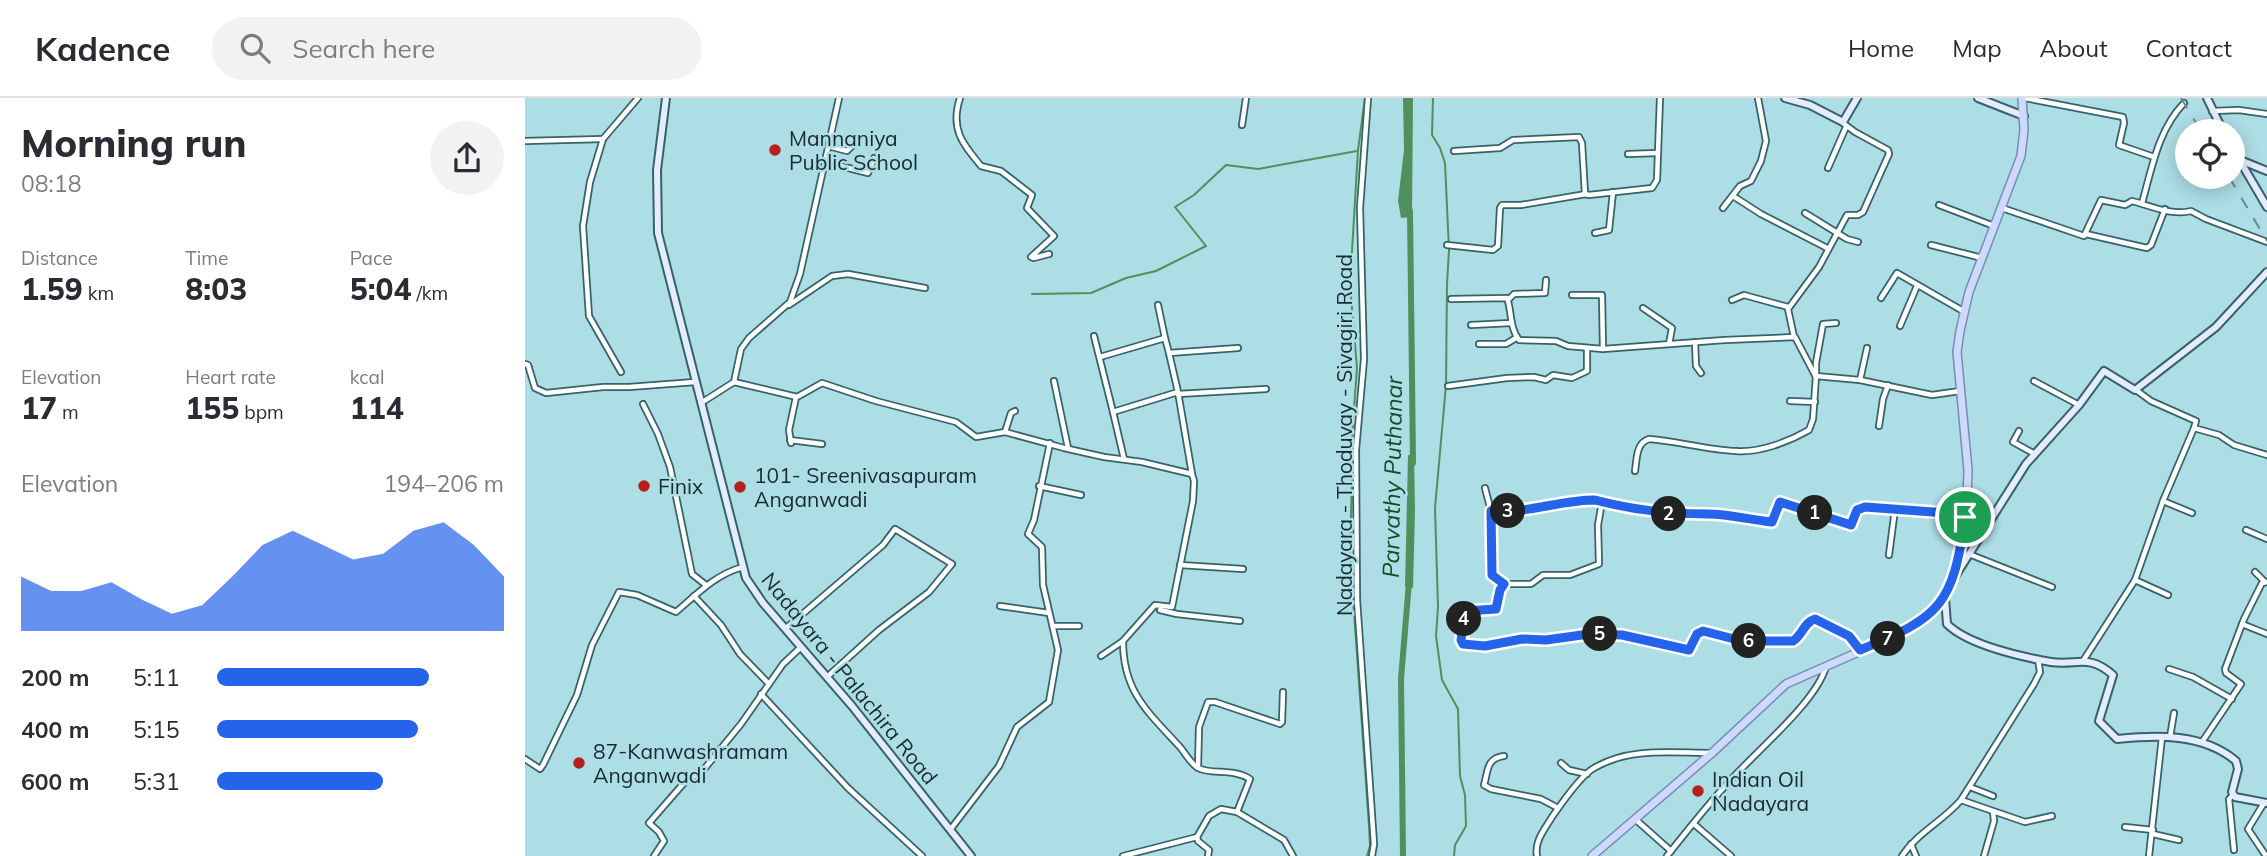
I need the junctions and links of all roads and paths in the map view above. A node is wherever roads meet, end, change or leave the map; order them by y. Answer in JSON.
{"nodes":[{"id":1,"x":638,"y":98,"type":"edge"},
{"id":2,"x":666,"y":98,"type":"edge"},
{"id":3,"x":839,"y":98,"type":"edge"},
{"id":4,"x":960,"y":98,"type":"edge"},
{"id":5,"x":1246,"y":98,"type":"edge"},
{"id":6,"x":1369,"y":98,"type":"edge"},
{"id":7,"x":1661,"y":98,"type":"edge"},
{"id":8,"x":1758,"y":98,"type":"edge"},
{"id":9,"x":1785,"y":98,"type":"edge"},
{"id":10,"x":1857,"y":98,"type":"edge"},
{"id":11,"x":1978,"y":98,"type":"edge"},
{"id":12,"x":2024,"y":98,"type":"edge"},
{"id":13,"x":2207,"y":98,"type":"edge"},
{"id":14,"x":2184,"y":103,"type":"dead end"},
{"id":15,"x":2211,"y":111,"type":"junction"},
{"id":16,"x":2267,"y":114,"type":"edge"},
{"id":17,"x":2024,"y":116,"type":"junction"},
{"id":18,"x":2216,"y":119,"type":"edge"},
{"id":19,"x":1844,"y":124,"type":"junction"},
{"id":20,"x":1242,"y":125,"type":"dead end"},
{"id":21,"x":603,"y":139,"type":"junction"},
{"id":22,"x":525,"y":142,"type":"edge"},
{"id":23,"x":854,"y":144,"type":"dead end"},
{"id":24,"x":828,"y":146,"type":"junction"},
{"id":25,"x":1454,"y":151,"type":"dead end"},
{"id":26,"x":1658,"y":153,"type":"junction"},
{"id":27,"x":1627,"y":154,"type":"dead end"},
{"id":28,"x":2154,"y":157,"type":"junction"},
{"id":29,"x":874,"y":158,"type":"dead end"},
{"id":30,"x":825,"y":162,"type":"junction"},
{"id":31,"x":2245,"y":163,"type":"edge"},
{"id":32,"x":1828,"y":168,"type":"dead end"},
{"id":33,"x":2245,"y":170,"type":"edge"},
{"id":34,"x":2267,"y":172,"type":"edge"},
{"id":35,"x":1613,"y":192,"type":"junction"},
{"id":36,"x":1587,"y":194,"type":"junction"},
{"id":37,"x":1733,"y":195,"type":"junction"},
{"id":38,"x":2142,"y":204,"type":"junction"},
{"id":39,"x":1939,"y":205,"type":"dead end"},
{"id":40,"x":2267,"y":207,"type":"edge"},
{"id":41,"x":1723,"y":208,"type":"dead end"},
{"id":42,"x":2001,"y":208,"type":"junction"},
{"id":43,"x":2165,"y":209,"type":"junction"},
{"id":44,"x":1805,"y":213,"type":"dead end"},
{"id":45,"x":1994,"y":226,"type":"junction"},
{"id":46,"x":1836,"y":232,"type":"junction"},
{"id":47,"x":1595,"y":233,"type":"dead end"},
{"id":48,"x":2086,"y":234,"type":"junction"},
{"id":49,"x":1858,"y":242,"type":"dead end"},
{"id":50,"x":2267,"y":242,"type":"edge"},
{"id":51,"x":1447,"y":245,"type":"dead end"},
{"id":52,"x":1931,"y":245,"type":"dead end"},
{"id":53,"x":1827,"y":248,"type":"junction"},
{"id":54,"x":1049,"y":254,"type":"dead end"},
{"id":55,"x":1982,"y":258,"type":"junction"},
{"id":56,"x":2267,"y":272,"type":"edge"},
{"id":57,"x":1546,"y":280,"type":"dead end"},
{"id":58,"x":1917,"y":286,"type":"junction"},
{"id":59,"x":925,"y":288,"type":"dead end"},
{"id":60,"x":1572,"y":295,"type":"dead end"},
{"id":61,"x":1881,"y":298,"type":"dead end"},
{"id":62,"x":1451,"y":299,"type":"dead end"},
{"id":63,"x":1508,"y":300,"type":"junction"},
{"id":64,"x":1731,"y":300,"type":"dead end"},
{"id":65,"x":1158,"y":305,"type":"dead end"},
{"id":66,"x":1788,"y":307,"type":"junction"},
{"id":67,"x":1643,"y":308,"type":"dead end"},
{"id":68,"x":783,"y":309,"type":"junction"},
{"id":69,"x":1963,"y":311,"type":"junction"},
{"id":70,"x":1512,"y":323,"type":"junction"},
{"id":71,"x":1836,"y":323,"type":"dead end"},
{"id":72,"x":1472,"y":325,"type":"dead end"},
{"id":73,"x":1900,"y":326,"type":"dead end"},
{"id":74,"x":1094,"y":335,"type":"dead end"},
{"id":75,"x":1794,"y":337,"type":"junction"},
{"id":76,"x":1165,"y":338,"type":"junction"},
{"id":77,"x":1516,"y":338,"type":"junction"},
{"id":78,"x":1695,"y":342,"type":"junction"},
{"id":79,"x":1479,"y":344,"type":"dead end"},
{"id":80,"x":1669,"y":344,"type":"junction"},
{"id":81,"x":1238,"y":348,"type":"dead end"},
{"id":82,"x":1587,"y":348,"type":"junction"},
{"id":83,"x":1867,"y":348,"type":"dead end"},
{"id":84,"x":1603,"y":349,"type":"junction"},
{"id":85,"x":1169,"y":353,"type":"junction"},
{"id":86,"x":1100,"y":357,"type":"junction"},
{"id":87,"x":525,"y":364,"type":"edge"},
{"id":88,"x":621,"y":372,"type":"dead end"},
{"id":89,"x":1701,"y":373,"type":"dead end"},
{"id":90,"x":1816,"y":377,"type":"junction"},
{"id":91,"x":1860,"y":380,"type":"junction"},
{"id":92,"x":1054,"y":381,"type":"dead end"},
{"id":93,"x":2034,"y":381,"type":"dead end"},
{"id":94,"x":695,"y":382,"type":"junction"},
{"id":95,"x":734,"y":382,"type":"junction"},
{"id":96,"x":1888,"y":385,"type":"junction"},
{"id":97,"x":1448,"y":386,"type":"dead end"},
{"id":98,"x":1266,"y":389,"type":"dead end"},
{"id":99,"x":2135,"y":390,"type":"junction"},
{"id":100,"x":1959,"y":391,"type":"junction"},
{"id":101,"x":1178,"y":393,"type":"junction"},
{"id":102,"x":796,"y":397,"type":"junction"},
{"id":103,"x":1790,"y":401,"type":"dead end"},
{"id":104,"x":1815,"y":402,"type":"junction"},
{"id":105,"x":701,"y":403,"type":"junction"},
{"id":106,"x":643,"y":404,"type":"dead end"},
{"id":107,"x":2079,"y":405,"type":"junction"},
{"id":108,"x":1015,"y":411,"type":"dead end"},
{"id":109,"x":1113,"y":412,"type":"junction"},
{"id":110,"x":1879,"y":426,"type":"dead end"},
{"id":111,"x":2194,"y":428,"type":"junction"},
{"id":112,"x":2019,"y":431,"type":"dead end"},
{"id":113,"x":1005,"y":432,"type":"junction"},
{"id":114,"x":1049,"y":443,"type":"junction"},
{"id":115,"x":822,"y":444,"type":"dead end"},
{"id":116,"x":1068,"y":448,"type":"junction"},
{"id":117,"x":2035,"y":454,"type":"junction"},
{"id":118,"x":2267,"y":455,"type":"edge"},
{"id":119,"x":1124,"y":459,"type":"junction"},
{"id":120,"x":1635,"y":471,"type":"dead end"},
{"id":121,"x":1192,"y":474,"type":"junction"},
{"id":122,"x":1039,"y":486,"type":"junction"},
{"id":123,"x":1486,"y":488,"type":"dead end"},
{"id":124,"x":1081,"y":495,"type":"dead end"},
{"id":125,"x":2163,"y":501,"type":"junction"},
{"id":126,"x":1602,"y":502,"type":"junction"},
{"id":127,"x":1552,"y":504,"type":"joint"},
{"id":128,"x":1895,"y":508,"type":"junction"},
{"id":129,"x":1491,"y":511,"type":"junction"},
{"id":130,"x":2192,"y":513,"type":"dead end"},
{"id":131,"x":1965,"y":517,"type":"junction"},
{"id":132,"x":2246,"y":530,"type":"dead end"},
{"id":133,"x":2267,"y":539,"type":"edge"},
{"id":134,"x":1969,"y":554,"type":"junction"},
{"id":135,"x":1889,"y":555,"type":"dead end"},
{"id":136,"x":1180,"y":565,"type":"junction"},
{"id":137,"x":743,"y":567,"type":"junction"},
{"id":138,"x":1243,"y":569,"type":"dead end"},
{"id":139,"x":2255,"y":572,"type":"dead end"},
{"id":140,"x":1953,"y":580,"type":"junction"},
{"id":141,"x":2135,"y":580,"type":"junction"},
{"id":142,"x":2266,"y":583,"type":"edge"},
{"id":143,"x":1504,"y":584,"type":"junction"},
{"id":144,"x":706,"y":585,"type":"junction"},
{"id":145,"x":2052,"y":587,"type":"dead end"},
{"id":146,"x":2168,"y":595,"type":"dead end"},
{"id":147,"x":694,"y":596,"type":"junction"},
{"id":148,"x":1945,"y":598,"type":"junction"},
{"id":149,"x":1000,"y":606,"type":"dead end"},
{"id":150,"x":1153,"y":607,"type":"junction"},
{"id":151,"x":1049,"y":613,"type":"junction"},
{"id":152,"x":1240,"y":621,"type":"dead end"},
{"id":153,"x":2242,"y":625,"type":"junction"},
{"id":154,"x":1053,"y":626,"type":"junction"},
{"id":155,"x":1079,"y":626,"type":"dead end"},
{"id":156,"x":785,"y":629,"type":"junction"},
{"id":157,"x":2267,"y":634,"type":"edge"},
{"id":158,"x":1123,"y":641,"type":"junction"},
{"id":159,"x":801,"y":647,"type":"junction"},
{"id":160,"x":1860,"y":650,"type":"junction"},
{"id":161,"x":1101,"y":656,"type":"dead end"},
{"id":162,"x":2038,"y":659,"type":"junction"},
{"id":163,"x":2083,"y":661,"type":"junction"},
{"id":164,"x":1826,"y":665,"type":"junction"},
{"id":165,"x":2169,"y":669,"type":"dead end"},
{"id":166,"x":827,"y":677,"type":"junction"},
{"id":167,"x":769,"y":684,"type":"junction"},
{"id":168,"x":1283,"y":692,"type":"dead end"},
{"id":169,"x":761,"y":694,"type":"junction"},
{"id":170,"x":2232,"y":699,"type":"junction"},
{"id":171,"x":2174,"y":713,"type":"dead end"},
{"id":172,"x":2162,"y":737,"type":"junction"},
{"id":173,"x":2171,"y":737,"type":"junction"},
{"id":174,"x":2202,"y":742,"type":"junction"},
{"id":175,"x":1711,"y":753,"type":"junction"},
{"id":176,"x":1504,"y":756,"type":"dead end"},
{"id":177,"x":525,"y":758,"type":"edge"},
{"id":178,"x":1561,"y":763,"type":"dead end"},
{"id":179,"x":1198,"y":768,"type":"junction"},
{"id":180,"x":1587,"y":774,"type":"junction"},
{"id":181,"x":1970,"y":787,"type":"junction"},
{"id":182,"x":2233,"y":795,"type":"junction"},
{"id":183,"x":1993,"y":796,"type":"dead end"},
{"id":184,"x":1961,"y":800,"type":"junction"},
{"id":185,"x":2266,"y":803,"type":"edge"},
{"id":186,"x":1559,"y":808,"type":"junction"},
{"id":187,"x":1237,"y":812,"type":"junction"},
{"id":188,"x":1993,"y":812,"type":"junction"},
{"id":189,"x":2052,"y":816,"type":"dead end"},
{"id":190,"x":1635,"y":819,"type":"junction"},
{"id":191,"x":1694,"y":824,"type":"junction"},
{"id":192,"x":2125,"y":827,"type":"dead end"},
{"id":193,"x":950,"y":830,"type":"junction"},
{"id":194,"x":2153,"y":832,"type":"junction"},
{"id":195,"x":1197,"y":837,"type":"junction"},
{"id":196,"x":2179,"y":840,"type":"dead end"},
{"id":197,"x":1910,"y":843,"type":"junction"},
{"id":198,"x":2234,"y":850,"type":"dead end"},
{"id":199,"x":1671,"y":851,"type":"junction"},
{"id":200,"x":654,"y":856,"type":"edge"},
{"id":201,"x":922,"y":856,"type":"edge"},
{"id":202,"x":971,"y":856,"type":"edge"},
{"id":203,"x":1123,"y":856,"type":"edge"},
{"id":204,"x":1208,"y":856,"type":"edge"},
{"id":205,"x":1293,"y":856,"type":"edge"},
{"id":206,"x":1372,"y":856,"type":"edge"},
{"id":207,"x":1537,"y":856,"type":"edge"},
{"id":208,"x":1593,"y":856,"type":"edge"},
{"id":209,"x":1667,"y":856,"type":"edge"},
{"id":210,"x":1731,"y":856,"type":"edge"},
{"id":211,"x":1902,"y":856,"type":"edge"},
{"id":212,"x":1916,"y":856,"type":"edge"},
{"id":213,"x":1984,"y":856,"type":"edge"},
{"id":214,"x":2149,"y":856,"type":"edge"},
{"id":215,"x":2266,"y":856,"type":"edge"}],
"edges":[{"from":1,"to":21,"type":"street"},
{"from":2,"to":94,"type":"main road","name":"Nadayara - Palachira Road"},
{"from":3,"to":24,"type":"street"},
{"from":4,"to":54,"type":"street"},
{"from":5,"to":20,"type":"street"},
{"from":6,"to":206,"type":"street","name":"Nadayara - Thoduvay - Sivagiri Road"},
{"from":7,"to":26,"type":"street"},
{"from":8,"to":37,"type":"street"},
{"from":9,"to":19,"type":"main road"},
{"from":10,"to":19,"type":"main road"},
{"from":11,"to":17,"type":"main road"},
{"from":12,"to":17,"type":"main road"},
{"from":12,"to":28,"type":"street"},
{"from":13,"to":15,"type":"main road"},
{"from":14,"to":28,"type":"street"},
{"from":15,"to":16,"type":"street"},
{"from":15,"to":18,"type":"main road"},
{"from":17,"to":42,"type":"main road"},
{"from":19,"to":32,"type":"street"},
{"from":19,"to":46,"type":"street"},
{"from":21,"to":22,"type":"street"},
{"from":21,"to":88,"type":"street"},
{"from":23,"to":24,"type":"street"},
{"from":24,"to":30,"type":"street"},
{"from":25,"to":36,"type":"street"},
{"from":26,"to":27,"type":"street"},
{"from":26,"to":35,"type":"street"},
{"from":28,"to":38,"type":"street"},
{"from":29,"to":30,"type":"street"},
{"from":30,"to":68,"type":"street"},
{"from":31,"to":34,"type":"main road"},
{"from":33,"to":40,"type":"main road"},
{"from":35,"to":36,"type":"street"},
{"from":35,"to":47,"type":"street"},
{"from":36,"to":51,"type":"street"},
{"from":37,"to":41,"type":"street"},
{"from":37,"to":53,"type":"street"},
{"from":38,"to":43,"type":"street"},
{"from":38,"to":48,"type":"street"},
{"from":39,"to":45,"type":"street"},
{"from":42,"to":45,"type":"main road"},
{"from":42,"to":48,"type":"street"},
{"from":43,"to":48,"type":"street"},
{"from":43,"to":50,"type":"street"},
{"from":44,"to":46,"type":"street"},
{"from":45,"to":55,"type":"main road"},
{"from":46,"to":49,"type":"street"},
{"from":46,"to":53,"type":"street"},
{"from":52,"to":55,"type":"street"},
{"from":53,"to":66,"type":"street"},
{"from":55,"to":69,"type":"main road"},
{"from":56,"to":99,"type":"main road"},
{"from":57,"to":63,"type":"street"},
{"from":58,"to":61,"type":"street"},
{"from":58,"to":69,"type":"street"},
{"from":58,"to":73,"type":"street"},
{"from":59,"to":68,"type":"street"},
{"from":60,"to":84,"type":"street"},
{"from":62,"to":63,"type":"street"},
{"from":63,"to":70,"type":"street"},
{"from":64,"to":66,"type":"street"},
{"from":65,"to":76,"type":"street"},
{"from":66,"to":75,"type":"street"},
{"from":67,"to":80,"type":"street"},
{"from":68,"to":95,"type":"street"},
{"from":69,"to":100,"type":"main road"},
{"from":70,"to":72,"type":"street"},
{"from":70,"to":77,"type":"street"},
{"from":71,"to":90,"type":"street"},
{"from":74,"to":86,"type":"street"},
{"from":75,"to":78,"type":"street"},
{"from":75,"to":90,"type":"street"},
{"from":76,"to":85,"type":"street"},
{"from":76,"to":86,"type":"street"},
{"from":77,"to":79,"type":"street"},
{"from":77,"to":82,"type":"street"},
{"from":78,"to":80,"type":"street"},
{"from":78,"to":89,"type":"street"},
{"from":80,"to":84,"type":"street"},
{"from":81,"to":85,"type":"street"},
{"from":82,"to":84,"type":"street"},
{"from":82,"to":97,"type":"street"},
{"from":83,"to":91,"type":"street"},
{"from":85,"to":101,"type":"street"},
{"from":86,"to":109,"type":"street"},
{"from":87,"to":94,"type":"street"},
{"from":90,"to":91,"type":"street"},
{"from":90,"to":104,"type":"street"},
{"from":91,"to":96,"type":"street"},
{"from":92,"to":116,"type":"street"},
{"from":93,"to":107,"type":"street"},
{"from":94,"to":105,"type":"main road","name":"Nadayara - Palachira Road"},
{"from":95,"to":102,"type":"street"},
{"from":95,"to":105,"type":"street"},
{"from":96,"to":100,"type":"street"},
{"from":96,"to":110,"type":"street"},
{"from":98,"to":101,"type":"street"},
{"from":99,"to":107,"type":"main road"},
{"from":99,"to":111,"type":"street"},
{"from":100,"to":131,"type":"main road"},
{"from":101,"to":109,"type":"street"},
{"from":101,"to":121,"type":"street"},
{"from":102,"to":113,"type":"street"},
{"from":102,"to":115,"type":"street"},
{"from":103,"to":104,"type":"street"},
{"from":104,"to":120,"type":"street"},
{"from":105,"to":137,"type":"main road","name":"Nadayara - Palachira Road"},
{"from":106,"to":144,"type":"street"},
{"from":107,"to":117,"type":"main road"},
{"from":108,"to":113,"type":"street"},
{"from":109,"to":119,"type":"street"},
{"from":111,"to":118,"type":"street"},
{"from":111,"to":125,"type":"street"},
{"from":112,"to":117,"type":"street"},
{"from":113,"to":114,"type":"street"},
{"from":114,"to":116,"type":"street"},
{"from":114,"to":122,"type":"street"},
{"from":116,"to":119,"type":"street"},
{"from":117,"to":134,"type":"main road"},
{"from":119,"to":121,"type":"street"},
{"from":121,"to":136,"type":"street"},
{"from":122,"to":124,"type":"street"},
{"from":122,"to":151,"type":"street"},
{"from":123,"to":129,"type":"street"},
{"from":125,"to":130,"type":"street"},
{"from":125,"to":141,"type":"street"},
{"from":126,"to":127,"type":"main road"},
{"from":126,"to":128,"type":"main road"},
{"from":126,"to":143,"type":"street"},
{"from":127,"to":129,"type":"street"},
{"from":128,"to":131,"type":"main road"},
{"from":128,"to":135,"type":"street"},
{"from":129,"to":143,"type":"street"},
{"from":131,"to":140,"type":"main road"},
{"from":132,"to":133,"type":"street"},
{"from":134,"to":140,"type":"main road"},
{"from":134,"to":145,"type":"street"},
{"from":136,"to":138,"type":"street"},
{"from":136,"to":150,"type":"street"},
{"from":137,"to":144,"type":"street"},
{"from":137,"to":156,"type":"main road","name":"Nadayara - Palachira Road"},
{"from":139,"to":142,"type":"street"},
{"from":140,"to":148,"type":"main road"},
{"from":141,"to":146,"type":"street"},
{"from":141,"to":163,"type":"street"},
{"from":142,"to":153,"type":"street"},
{"from":143,"to":160,"type":"street"},
{"from":144,"to":147,"type":"street"},
{"from":147,"to":167,"type":"street"},
{"from":147,"to":177,"type":"street"},
{"from":148,"to":160,"type":"main road"},
{"from":148,"to":162,"type":"main road"},
{"from":149,"to":151,"type":"street"},
{"from":150,"to":152,"type":"street"},
{"from":150,"to":158,"type":"street"},
{"from":151,"to":154,"type":"street"},
{"from":153,"to":157,"type":"street"},
{"from":153,"to":170,"type":"street"},
{"from":154,"to":155,"type":"street"},
{"from":154,"to":193,"type":"street"},
{"from":156,"to":159,"type":"main road","name":"Nadayara - Palachira Road"},
{"from":156,"to":166,"type":"street"},
{"from":158,"to":161,"type":"street"},
{"from":158,"to":179,"type":"street"},
{"from":159,"to":166,"type":"main road","name":"Nadayara - Palachira Road"},
{"from":159,"to":167,"type":"street"},
{"from":160,"to":164,"type":"main road"},
{"from":162,"to":163,"type":"main road"},
{"from":162,"to":181,"type":"street"},
{"from":163,"to":172,"type":"main road"},
{"from":164,"to":175,"type":"main road"},
{"from":164,"to":191,"type":"street"},
{"from":165,"to":170,"type":"street"},
{"from":166,"to":193,"type":"main road","name":"Nadayara - Palachira Road"},
{"from":167,"to":169,"type":"street"},
{"from":168,"to":179,"type":"street"},
{"from":169,"to":200,"type":"street"},
{"from":169,"to":201,"type":"street"},
{"from":170,"to":174,"type":"street"},
{"from":171,"to":173,"type":"street"},
{"from":172,"to":173,"type":"main road"},
{"from":172,"to":194,"type":"street"},
{"from":173,"to":174,"type":"main road"},
{"from":174,"to":182,"type":"main road"},
{"from":175,"to":180,"type":"street"},
{"from":175,"to":190,"type":"main road"},
{"from":176,"to":186,"type":"street"},
{"from":178,"to":180,"type":"street"},
{"from":179,"to":187,"type":"street"},
{"from":180,"to":186,"type":"street"},
{"from":181,"to":183,"type":"street"},
{"from":181,"to":184,"type":"street"},
{"from":182,"to":185,"type":"main road"},
{"from":182,"to":198,"type":"street"},
{"from":184,"to":188,"type":"street"},
{"from":184,"to":197,"type":"street"},
{"from":185,"to":215,"type":"street"},
{"from":186,"to":207,"type":"street"},
{"from":187,"to":195,"type":"street"},
{"from":187,"to":205,"type":"street"},
{"from":188,"to":189,"type":"street"},
{"from":188,"to":213,"type":"street"},
{"from":190,"to":199,"type":"street"},
{"from":190,"to":208,"type":"main road"},
{"from":191,"to":199,"type":"street"},
{"from":191,"to":210,"type":"street"},
{"from":192,"to":194,"type":"street"},
{"from":193,"to":202,"type":"main road","name":"Nadayara - Palachira Road"},
{"from":194,"to":196,"type":"street"},
{"from":194,"to":214,"type":"street"},
{"from":195,"to":203,"type":"street"},
{"from":195,"to":204,"type":"street"},
{"from":197,"to":211,"type":"street"},
{"from":197,"to":212,"type":"street"},
{"from":199,"to":209,"type":"street"}]}
